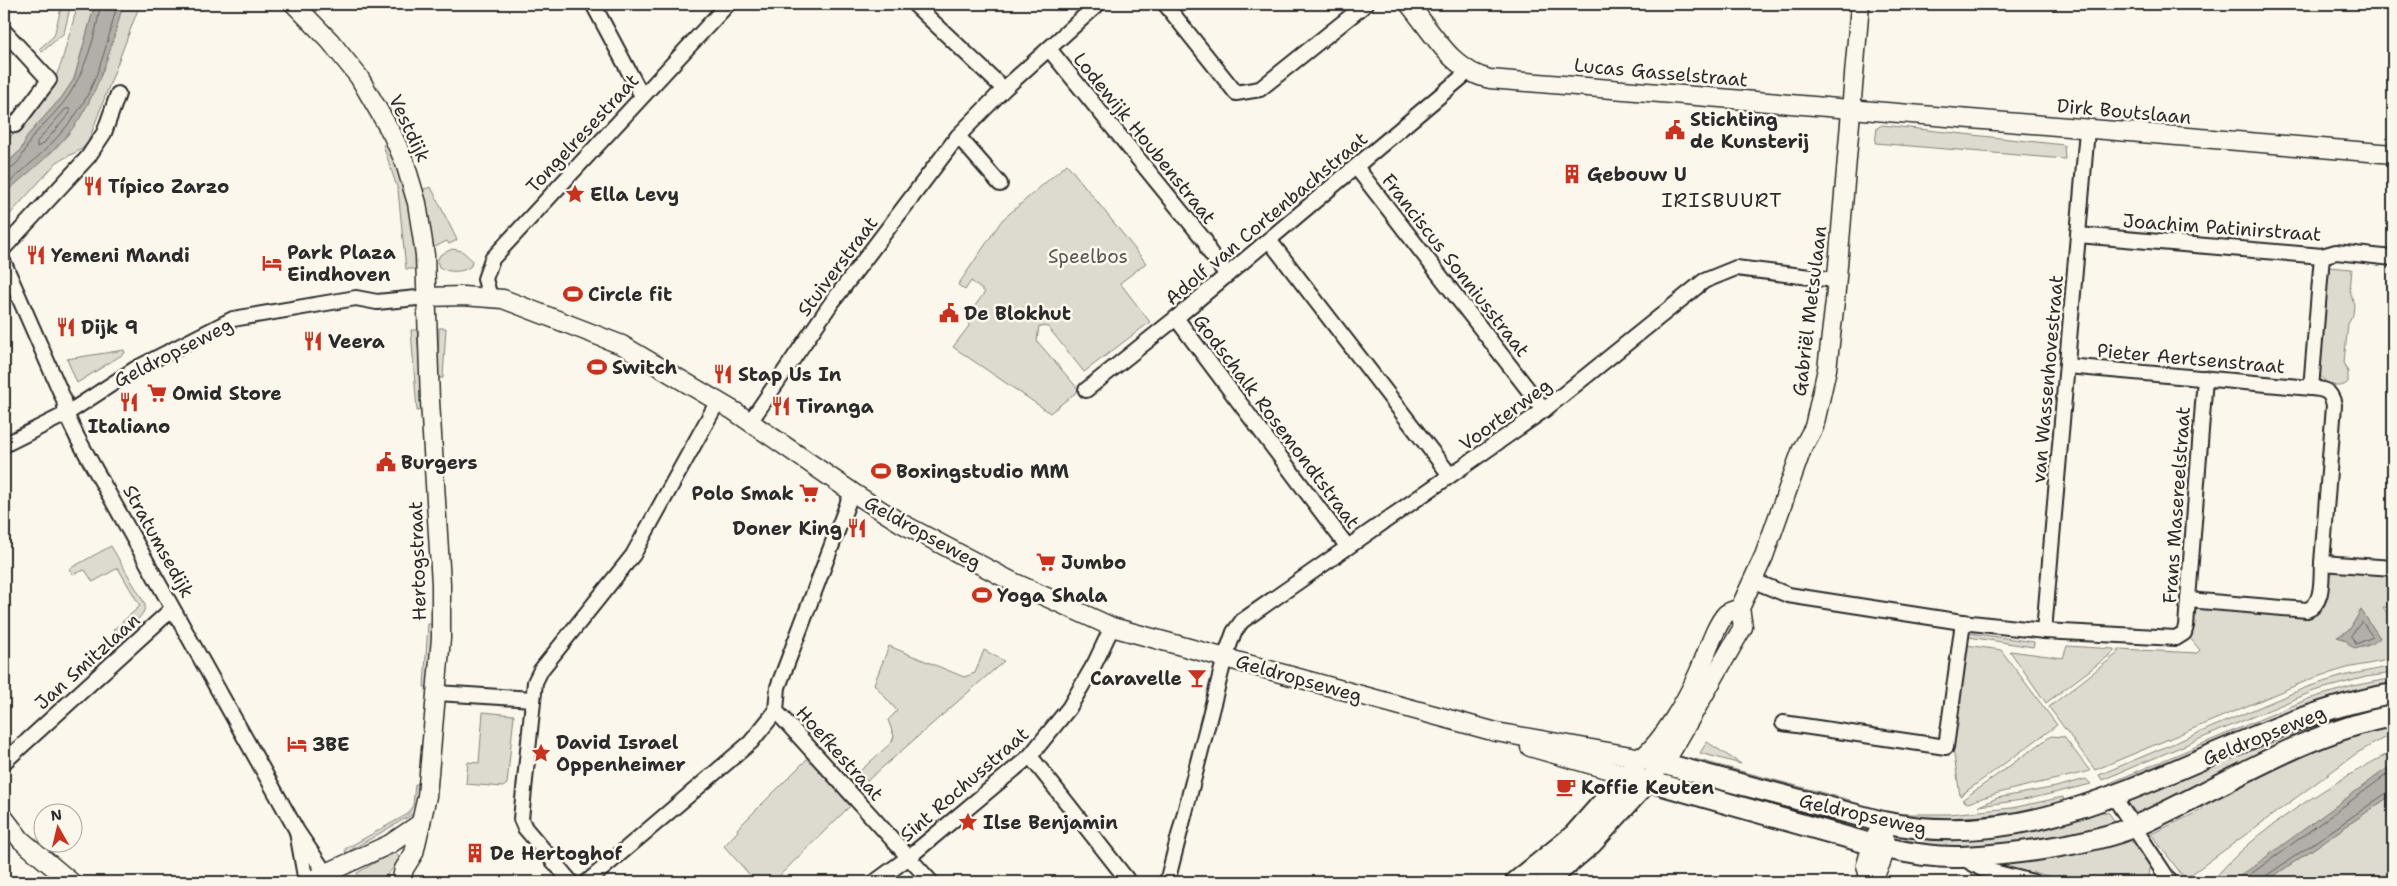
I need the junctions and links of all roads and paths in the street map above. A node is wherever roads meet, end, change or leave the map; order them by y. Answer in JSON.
{"nodes":[{"id":1,"x":294,"y":4,"type":"edge"},
{"id":2,"x":728,"y":4,"type":"edge"},
{"id":3,"x":914,"y":4,"type":"edge"},
{"id":4,"x":1098,"y":4,"type":"edge"},
{"id":5,"x":1165,"y":4,"type":"edge"},
{"id":6,"x":1366,"y":4,"type":"edge"},
{"id":7,"x":1409,"y":4,"type":"edge"},
{"id":8,"x":1860,"y":4,"type":"edge"},
{"id":9,"x":598,"y":6,"type":"edge"},
{"id":10,"x":4,"y":31,"type":"edge"},
{"id":11,"x":1050,"y":49,"type":"junction"},
{"id":12,"x":1468,"y":72,"type":"junction"},
{"id":13,"x":1004,"y":89,"type":"junction"},
{"id":14,"x":118,"y":94,"type":"dead end"},
{"id":15,"x":642,"y":96,"type":"junction"},
{"id":16,"x":1851,"y":109,"type":"junction"},
{"id":17,"x":15,"y":125,"type":"dead end"},
{"id":18,"x":2087,"y":130,"type":"junction"},
{"id":19,"x":958,"y":136,"type":"junction"},
{"id":20,"x":2393,"y":154,"type":"edge"},
{"id":21,"x":1356,"y":167,"type":"junction"},
{"id":22,"x":1000,"y":184,"type":"dead end"},
{"id":23,"x":2078,"y":235,"type":"junction"},
{"id":24,"x":1269,"y":240,"type":"junction"},
{"id":25,"x":4,"y":248,"type":"edge"},
{"id":26,"x":2322,"y":256,"type":"junction"},
{"id":27,"x":2393,"y":258,"type":"edge"},
{"id":28,"x":4,"y":263,"type":"edge"},
{"id":29,"x":1227,"y":275,"type":"junction"},
{"id":30,"x":1835,"y":280,"type":"junction"},
{"id":31,"x":490,"y":297,"type":"junction"},
{"id":32,"x":428,"y":303,"type":"junction"},
{"id":33,"x":525,"y":307,"type":"junction"},
{"id":34,"x":1176,"y":318,"type":"junction"},
{"id":35,"x":2067,"y":366,"type":"junction"},
{"id":36,"x":2205,"y":378,"type":"junction"},
{"id":37,"x":2311,"y":388,"type":"junction"},
{"id":38,"x":1086,"y":390,"type":"dead end"},
{"id":39,"x":718,"y":401,"type":"junction"},
{"id":40,"x":1544,"y":410,"type":"junction"},
{"id":41,"x":66,"y":414,"type":"junction"},
{"id":42,"x":750,"y":422,"type":"junction"},
{"id":43,"x":4,"y":446,"type":"edge"},
{"id":44,"x":1450,"y":475,"type":"junction"},
{"id":45,"x":852,"y":492,"type":"junction"},
{"id":46,"x":1348,"y":546,"type":"junction"},
{"id":47,"x":2322,"y":563,"type":"junction"},
{"id":48,"x":2393,"y":568,"type":"edge"},
{"id":49,"x":1754,"y":581,"type":"junction"},
{"id":50,"x":2188,"y":600,"type":"junction"},
{"id":51,"x":1740,"y":608,"type":"junction"},
{"id":52,"x":172,"y":609,"type":"junction"},
{"id":53,"x":1963,"y":622,"type":"junction"},
{"id":54,"x":1112,"y":627,"type":"junction"},
{"id":55,"x":2044,"y":631,"type":"junction"},
{"id":56,"x":1225,"y":657,"type":"junction"},
{"id":57,"x":436,"y":692,"type":"junction"},
{"id":58,"x":2393,"y":694,"type":"edge"},
{"id":59,"x":532,"y":699,"type":"junction"},
{"id":60,"x":776,"y":711,"type":"junction"},
{"id":61,"x":2393,"y":716,"type":"edge"},
{"id":62,"x":1783,"y":723,"type":"dead end"},
{"id":63,"x":1496,"y":732,"type":"junction"},
{"id":64,"x":1030,"y":756,"type":"junction"},
{"id":65,"x":1642,"y":758,"type":"junction"},
{"id":66,"x":4,"y":762,"type":"edge"},
{"id":67,"x":1662,"y":763,"type":"junction"},
{"id":68,"x":1628,"y":776,"type":"junction"},
{"id":69,"x":1648,"y":781,"type":"junction"},
{"id":70,"x":2114,"y":797,"type":"junction"},
{"id":71,"x":4,"y":818,"type":"edge"},
{"id":72,"x":1883,"y":822,"type":"junction"},
{"id":73,"x":421,"y":823,"type":"junction"},
{"id":74,"x":2134,"y":826,"type":"junction"},
{"id":75,"x":297,"y":831,"type":"junction"},
{"id":76,"x":4,"y":833,"type":"edge"},
{"id":77,"x":22,"y":840,"type":"junction"},
{"id":78,"x":1879,"y":846,"type":"junction"},
{"id":79,"x":910,"y":857,"type":"junction"},
{"id":80,"x":1960,"y":857,"type":"junction"},
{"id":81,"x":402,"y":876,"type":"edge"},
{"id":82,"x":328,"y":878,"type":"edge"},
{"id":83,"x":1870,"y":881,"type":"edge"},
{"id":84,"x":71,"y":882,"type":"edge"},
{"id":85,"x":306,"y":882,"type":"edge"},
{"id":86,"x":387,"y":882,"type":"edge"},
{"id":87,"x":571,"y":882,"type":"edge"},
{"id":88,"x":587,"y":882,"type":"edge"},
{"id":89,"x":875,"y":882,"type":"edge"},
{"id":90,"x":931,"y":882,"type":"edge"},
{"id":91,"x":1129,"y":882,"type":"edge"},
{"id":92,"x":1167,"y":882,"type":"edge"},
{"id":93,"x":1516,"y":882,"type":"edge"},
{"id":94,"x":1546,"y":882,"type":"edge"},
{"id":95,"x":2033,"y":882,"type":"edge"},
{"id":96,"x":2170,"y":882,"type":"edge"}],
"edges":[{"from":1,"to":32,"type":"street","name":"Vestdijk"},
{"from":2,"to":15,"type":"street","name":"Tongelresestraat"},
{"from":3,"to":13,"type":"street"},
{"from":4,"to":11,"type":"street","name":"Stuiverstraat"},
{"from":5,"to":6,"type":"street"},
{"from":7,"to":12,"type":"street"},
{"from":8,"to":16,"type":"street","name":"Gabriël Metsulaan"},
{"from":9,"to":15,"type":"street"},
{"from":10,"to":17,"type":"street"},
{"from":11,"to":13,"type":"street","name":"Stuiverstraat"},
{"from":11,"to":29,"type":"street","name":"Lodewijk Houbenstraat"},
{"from":12,"to":16,"type":"street","name":"Lucas Gasselstraat"},
{"from":12,"to":21,"type":"street","name":"Adolf van Cortenbachstraat"},
{"from":13,"to":19,"type":"street","name":"Stuiverstraat"},
{"from":14,"to":25,"type":"street"},
{"from":15,"to":31,"type":"street","name":"Tongelresestraat"},
{"from":16,"to":18,"type":"street","name":"Dirk Boutslaan"},
{"from":16,"to":30,"type":"street","name":"Gabriël Metsulaan"},
{"from":18,"to":20,"type":"street","name":"Dirk Boutslaan"},
{"from":18,"to":23,"type":"street","name":"van Wassenhovestraat"},
{"from":19,"to":22,"type":"street"},
{"from":19,"to":42,"type":"street","name":"Stuiverstraat"},
{"from":21,"to":24,"type":"street","name":"Adolf van Cortenbachstraat"},
{"from":21,"to":40,"type":"street","name":"Franciscus Sonniusstraat"},
{"from":23,"to":26,"type":"street","name":"Joachim Patinirstraat"},
{"from":23,"to":35,"type":"street","name":"van Wassenhovestraat"},
{"from":24,"to":29,"type":"street","name":"Adolf van Cortenbachstraat"},
{"from":24,"to":44,"type":"street"},
{"from":26,"to":27,"type":"street","name":"Joachim Patinirstraat"},
{"from":26,"to":37,"type":"street"},
{"from":28,"to":41,"type":"street","name":"Stratumsedijk"},
{"from":29,"to":34,"type":"street","name":"Adolf van Cortenbachstraat"},
{"from":30,"to":40,"type":"street","name":"Voorterweg"},
{"from":30,"to":49,"type":"street","name":"Gabriël Metsulaan"},
{"from":31,"to":32,"type":"street","name":"Geldropseweg"},
{"from":31,"to":33,"type":"street","name":"Geldropseweg"},
{"from":32,"to":33,"type":"street","name":"Geldropseweg"},
{"from":32,"to":41,"type":"street","name":"Geldropseweg"},
{"from":32,"to":57,"type":"street","name":"Hertogstraat"},
{"from":33,"to":39,"type":"street","name":"Geldropseweg"},
{"from":34,"to":38,"type":"street","name":"Adolf van Cortenbachstraat"},
{"from":34,"to":46,"type":"street","name":"Godschalk Rosemondtstraat"},
{"from":35,"to":36,"type":"street","name":"Pieter Aertsenstraat"},
{"from":35,"to":55,"type":"street","name":"van Wassenhovestraat"},
{"from":36,"to":37,"type":"street","name":"Pieter Aertsenstraat"},
{"from":36,"to":50,"type":"street","name":"Frans Masereelstraat"},
{"from":37,"to":47,"type":"street","name":"Pieter Aertsenstraat"},
{"from":39,"to":42,"type":"street","name":"Geldropseweg"},
{"from":39,"to":59,"type":"street"},
{"from":40,"to":44,"type":"street","name":"Voorterweg"},
{"from":41,"to":43,"type":"street","name":"Geldropseweg"},
{"from":41,"to":52,"type":"street","name":"Stratumsedijk"},
{"from":42,"to":45,"type":"street","name":"Geldropseweg"},
{"from":44,"to":46,"type":"street","name":"Voorterweg"},
{"from":45,"to":54,"type":"street","name":"Geldropseweg"},
{"from":45,"to":60,"type":"street","name":"Hoefkestraat"},
{"from":46,"to":56,"type":"street","name":"Voorterweg"},
{"from":47,"to":48,"type":"street"},
{"from":47,"to":50,"type":"street"},
{"from":49,"to":51,"type":"street","name":"Gabriël Metsulaan"},
{"from":49,"to":53,"type":"street"},
{"from":50,"to":55,"type":"street","name":"Frans Masereelstraat"},
{"from":51,"to":65,"type":"street","name":"Gabriël Metsulaan"},
{"from":51,"to":67,"type":"street"},
{"from":52,"to":66,"type":"street","name":"Jan Smitzlaan"},
{"from":52,"to":75,"type":"street","name":"Stratumsedijk"},
{"from":53,"to":55,"type":"street"},
{"from":53,"to":62,"type":"street"},
{"from":54,"to":56,"type":"street","name":"Geldropseweg"},
{"from":54,"to":64,"type":"street","name":"Sint Rochusstraat"},
{"from":56,"to":63,"type":"street","name":"Geldropseweg"},
{"from":56,"to":92,"type":"street","name":"Voorterweg"},
{"from":57,"to":59,"type":"street"},
{"from":57,"to":73,"type":"street","name":"Hertogstraat"},
{"from":58,"to":70,"type":"main road","name":"Geldropseweg"},
{"from":59,"to":87,"type":"street"},
{"from":60,"to":79,"type":"street","name":"Hoefkestraat"},
{"from":60,"to":88,"type":"street"},
{"from":61,"to":74,"type":"main road","name":"Geldropseweg"},
{"from":63,"to":65,"type":"street","name":"Geldropseweg"},
{"from":63,"to":68,"type":"street","name":"Geldropseweg"},
{"from":64,"to":79,"type":"street","name":"Sint Rochusstraat"},
{"from":64,"to":91,"type":"street"},
{"from":65,"to":67,"type":"main road","name":"Geldropseweg"},
{"from":65,"to":68,"type":"main road"},
{"from":67,"to":69,"type":"street"},
{"from":67,"to":72,"type":"main road","name":"Geldropseweg"},
{"from":68,"to":69,"type":"street","name":"Geldropseweg"},
{"from":68,"to":93,"type":"main road"},
{"from":69,"to":78,"type":"main road","name":"Geldropseweg"},
{"from":69,"to":94,"type":"main road"},
{"from":70,"to":72,"type":"main road","name":"Geldropseweg"},
{"from":70,"to":74,"type":"street"},
{"from":71,"to":77,"type":"street"},
{"from":72,"to":78,"type":"street"},
{"from":73,"to":81,"type":"street","name":"Hertogstraat"},
{"from":73,"to":82,"type":"street"},
{"from":74,"to":80,"type":"main road","name":"Geldropseweg"},
{"from":74,"to":96,"type":"street"},
{"from":75,"to":82,"type":"street","name":"Stratumsedijk"},
{"from":75,"to":85,"type":"street","name":"Stratumsedijk"},
{"from":76,"to":77,"type":"street"},
{"from":77,"to":84,"type":"street"},
{"from":78,"to":80,"type":"main road","name":"Geldropseweg"},
{"from":78,"to":83,"type":"street"},
{"from":79,"to":89,"type":"street","name":"Sint Rochusstraat"},
{"from":79,"to":90,"type":"street","name":"Hoefkestraat"},
{"from":80,"to":95,"type":"street","name":"Geldropseweg"},
{"from":81,"to":86,"type":"street","name":"Hertogstraat"},
{"from":82,"to":85,"type":"street"}]}
